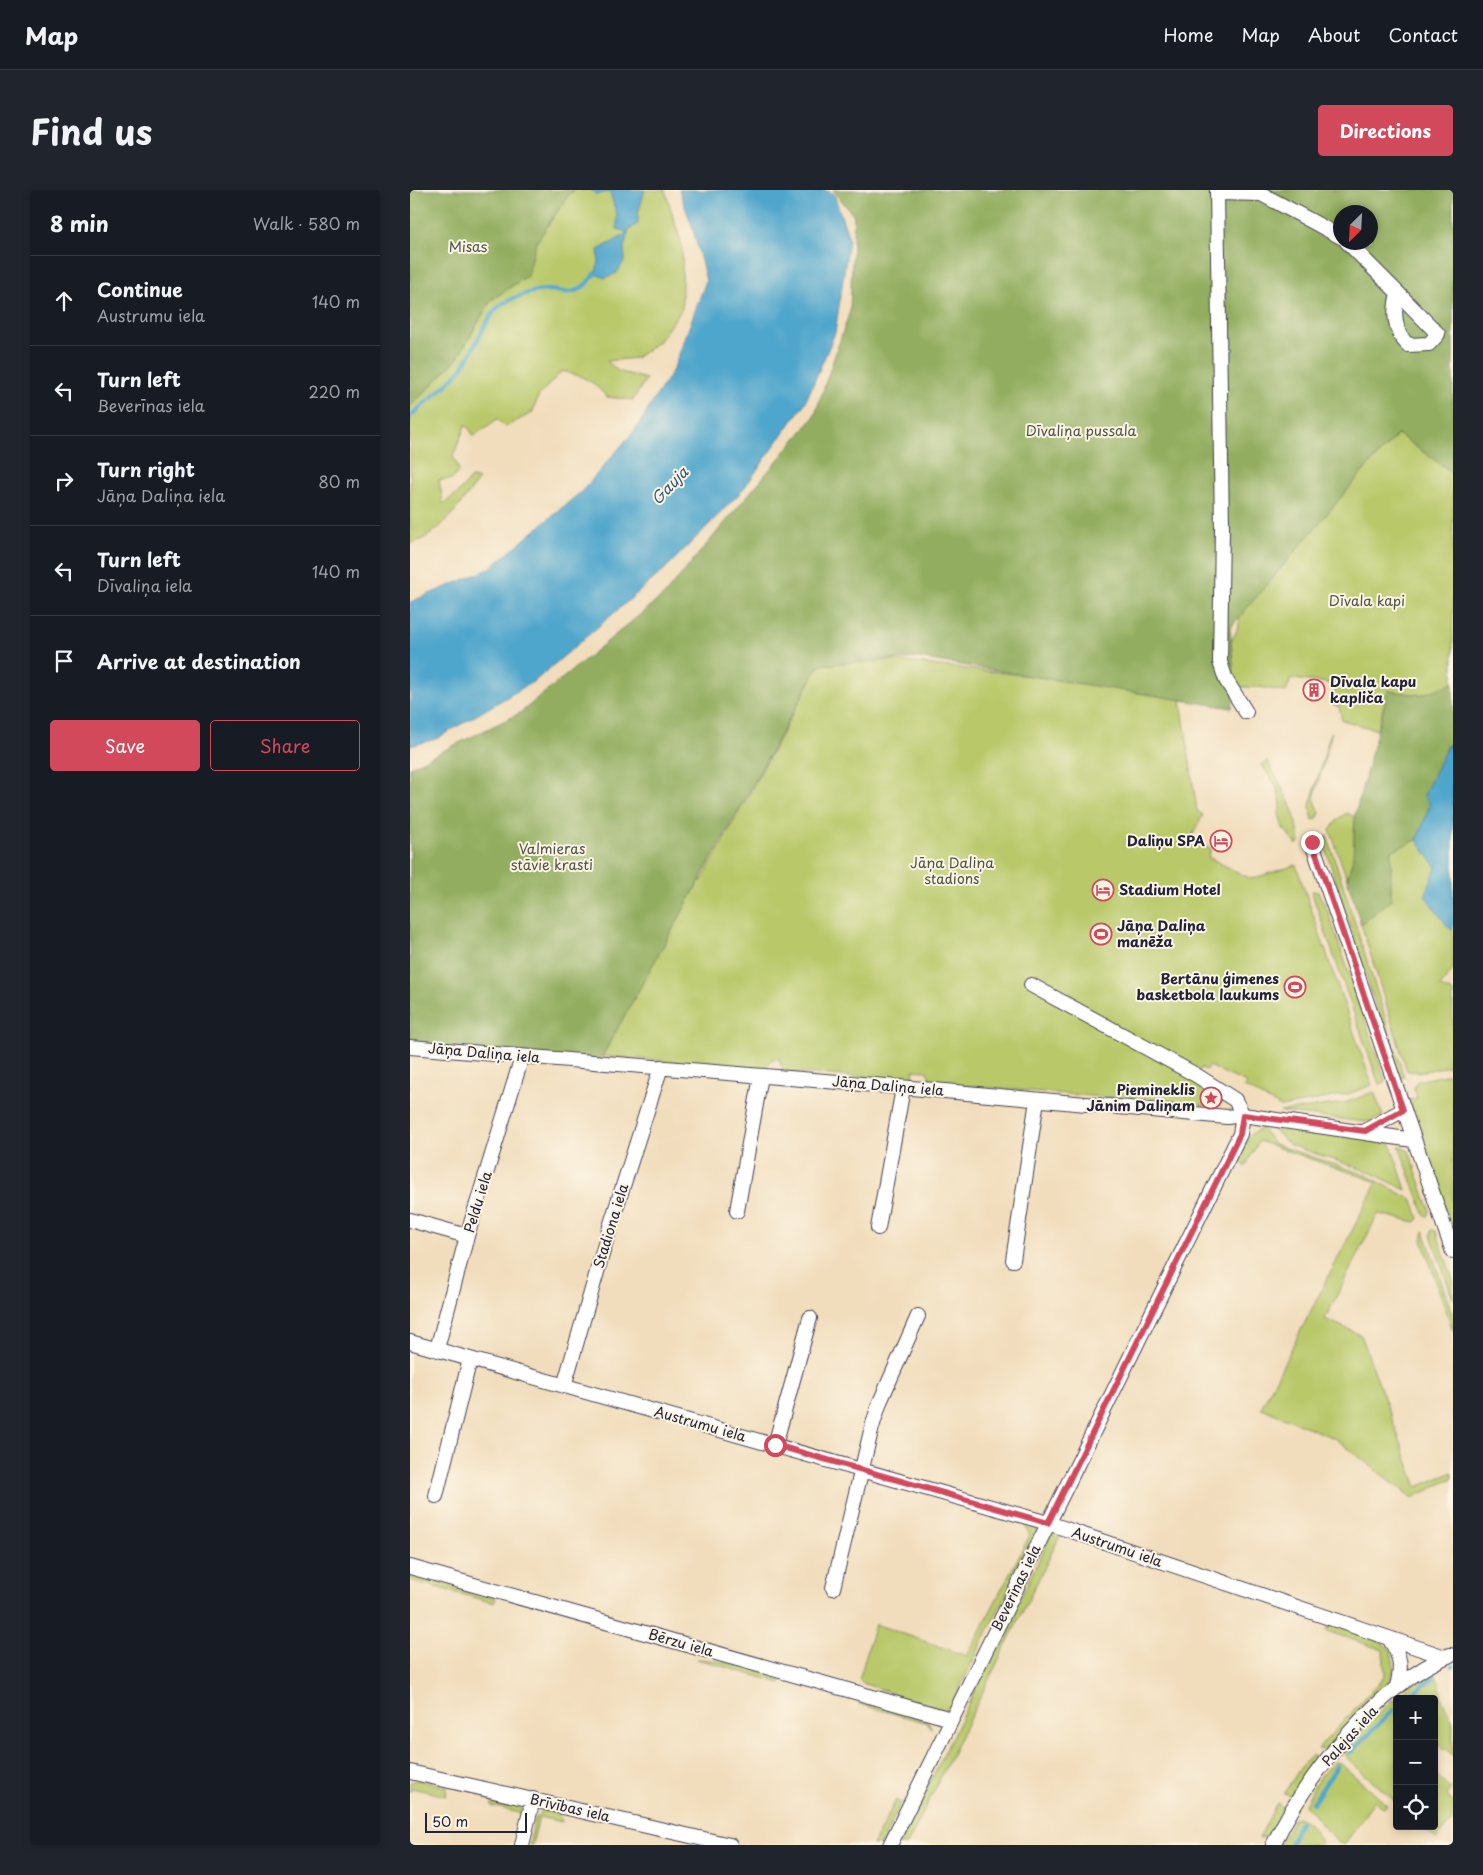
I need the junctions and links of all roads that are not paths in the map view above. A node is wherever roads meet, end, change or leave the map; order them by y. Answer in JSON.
{"nodes":[{"id":1,"x":1217,"y":192,"type":"edge"},
{"id":2,"x":1257,"y":192,"type":"edge"},
{"id":3,"x":1333,"y":233,"type":"edge"},
{"id":4,"x":1355,"y":250,"type":"edge"},
{"id":5,"x":1398,"y":293,"type":"dead end"},
{"id":6,"x":1246,"y":712,"type":"dead end"},
{"id":7,"x":1312,"y":842,"type":"dead end"},
{"id":8,"x":1031,"y":985,"type":"dead end"},
{"id":9,"x":410,"y":1047,"type":"edge"},
{"id":10,"x":522,"y":1057,"type":"junction"},
{"id":11,"x":661,"y":1067,"type":"junction"},
{"id":12,"x":761,"y":1076,"type":"junction"},
{"id":13,"x":903,"y":1088,"type":"junction"},
{"id":14,"x":1037,"y":1100,"type":"junction"},
{"id":15,"x":1403,"y":1110,"type":"junction"},
{"id":16,"x":1243,"y":1115,"type":"junction"},
{"id":17,"x":1365,"y":1131,"type":"junction"},
{"id":18,"x":1412,"y":1138,"type":"junction"},
{"id":19,"x":737,"y":1211,"type":"dead end"},
{"id":20,"x":410,"y":1220,"type":"edge"},
{"id":21,"x":878,"y":1228,"type":"dead end"},
{"id":22,"x":467,"y":1236,"type":"junction"},
{"id":23,"x":1453,"y":1252,"type":"edge"},
{"id":24,"x":1013,"y":1260,"type":"dead end"},
{"id":25,"x":918,"y":1316,"type":"dead end"},
{"id":26,"x":810,"y":1318,"type":"dead end"},
{"id":27,"x":410,"y":1342,"type":"edge"},
{"id":28,"x":437,"y":1349,"type":"junction"},
{"id":29,"x":470,"y":1359,"type":"junction"},
{"id":30,"x":564,"y":1386,"type":"junction"},
{"id":31,"x":775,"y":1445,"type":"junction"},
{"id":32,"x":864,"y":1470,"type":"junction"},
{"id":33,"x":436,"y":1496,"type":"dead end"},
{"id":34,"x":1048,"y":1523,"type":"junction"},
{"id":35,"x":410,"y":1567,"type":"edge"},
{"id":36,"x":833,"y":1588,"type":"dead end"},
{"id":37,"x":1390,"y":1640,"type":"junction"},
{"id":38,"x":1449,"y":1655,"type":"edge"},
{"id":39,"x":1397,"y":1686,"type":"junction"},
{"id":40,"x":951,"y":1719,"type":"junction"},
{"id":41,"x":410,"y":1772,"type":"edge"},
{"id":42,"x":533,"y":1799,"type":"junction"},
{"id":43,"x":522,"y":1845,"type":"edge"},
{"id":44,"x":730,"y":1845,"type":"edge"},
{"id":45,"x":890,"y":1845,"type":"edge"},
{"id":46,"x":1273,"y":1845,"type":"edge"}],
"edges":[{"from":1,"to":2,"type":"street"},
{"from":1,"to":6,"type":"street"},
{"from":2,"to":3,"type":"street"},
{"from":4,"to":5,"type":"street"},
{"from":7,"to":15,"type":"street"},
{"from":8,"to":16,"type":"street"},
{"from":9,"to":10,"type":"street","name":"Jāņa Daliņa iela"},
{"from":10,"to":11,"type":"street","name":"Jāņa Daliņa iela"},
{"from":10,"to":22,"type":"street","name":"Peldu iela"},
{"from":11,"to":12,"type":"street","name":"Jāņa Daliņa iela"},
{"from":11,"to":30,"type":"street","name":"Stadiona iela"},
{"from":12,"to":13,"type":"street","name":"Jāņa Daliņa iela"},
{"from":12,"to":19,"type":"street"},
{"from":13,"to":14,"type":"street","name":"Jāņa Daliņa iela"},
{"from":13,"to":21,"type":"street"},
{"from":14,"to":16,"type":"street","name":"Jāņa Daliņa iela"},
{"from":14,"to":24,"type":"street"},
{"from":15,"to":17,"type":"street"},
{"from":15,"to":18,"type":"street"},
{"from":16,"to":17,"type":"street","name":"Jāņa Daliņa iela"},
{"from":16,"to":34,"type":"street","name":"Beverīnas iela"},
{"from":17,"to":18,"type":"street","name":"Jāņa Daliņa iela"},
{"from":18,"to":23,"type":"street"},
{"from":20,"to":22,"type":"street"},
{"from":22,"to":28,"type":"street","name":"Peldu iela"},
{"from":25,"to":32,"type":"street"},
{"from":26,"to":31,"type":"street"},
{"from":27,"to":28,"type":"street","name":"Austrumu iela"},
{"from":28,"to":29,"type":"street","name":"Austrumu iela"},
{"from":29,"to":30,"type":"street","name":"Austrumu iela"},
{"from":29,"to":33,"type":"street"},
{"from":30,"to":31,"type":"street","name":"Austrumu iela"},
{"from":31,"to":32,"type":"street","name":"Austrumu iela"},
{"from":32,"to":34,"type":"street","name":"Austrumu iela"},
{"from":32,"to":36,"type":"street"},
{"from":34,"to":37,"type":"street","name":"Austrumu iela"},
{"from":34,"to":40,"type":"street","name":"Beverīnas iela"},
{"from":35,"to":40,"type":"street","name":"Bērzu iela"},
{"from":37,"to":38,"type":"street","name":"Austrumu iela"},
{"from":37,"to":39,"type":"street"},
{"from":38,"to":39,"type":"street","name":"Palejas iela"},
{"from":39,"to":46,"type":"street","name":"Palejas iela"},
{"from":40,"to":45,"type":"street","name":"Beverīnas iela"},
{"from":41,"to":42,"type":"street","name":"Brīvības iela"},
{"from":42,"to":43,"type":"street"},
{"from":42,"to":44,"type":"street","name":"Brīvības iela"}]}
